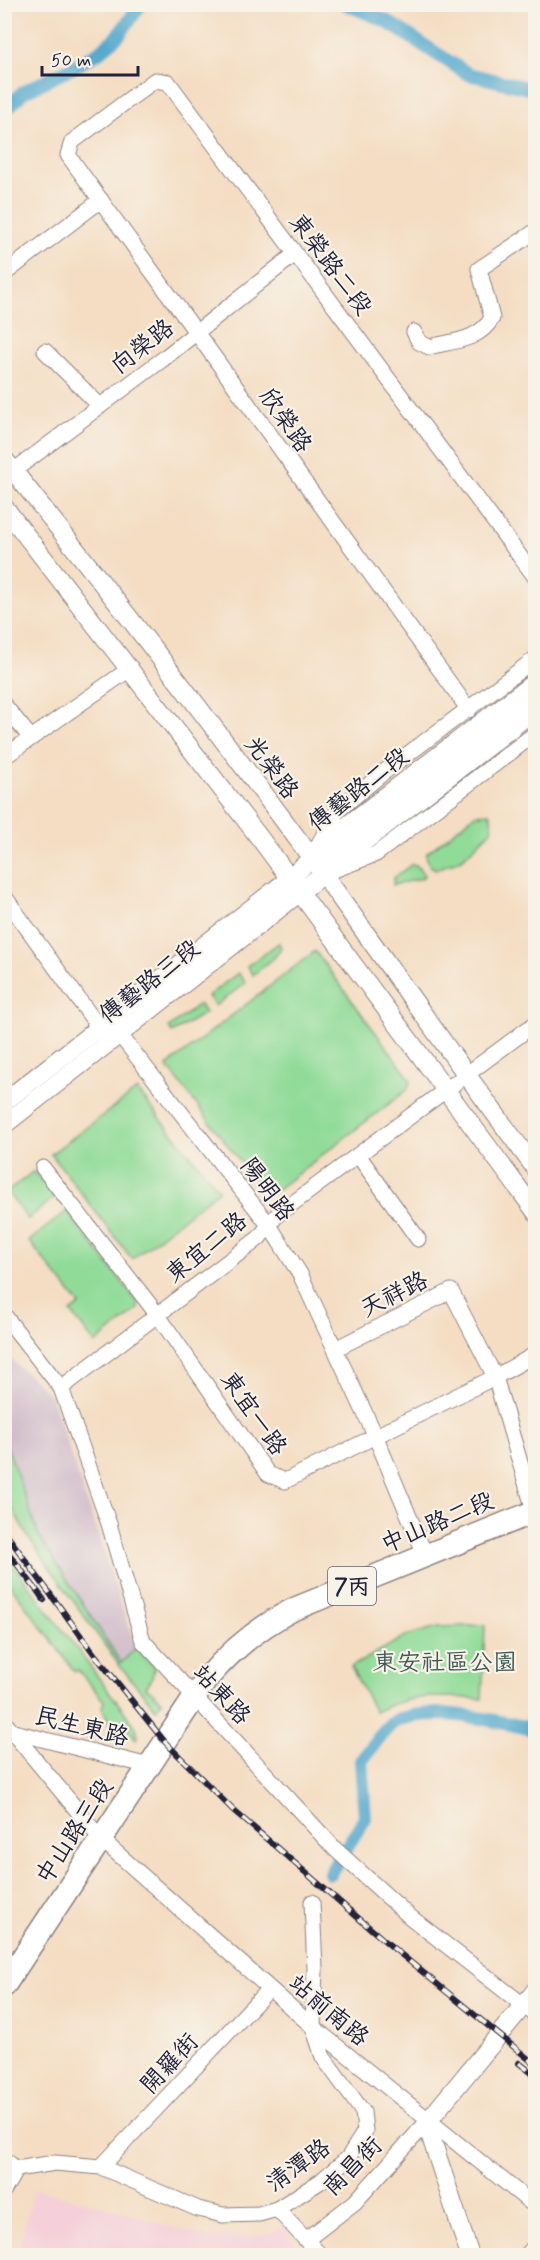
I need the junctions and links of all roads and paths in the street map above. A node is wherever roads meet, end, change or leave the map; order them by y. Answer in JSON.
{"nodes":[{"id":1,"x":68,"y":155,"type":"joint"},
{"id":2,"x":101,"y":200,"type":"junction"},
{"id":3,"x":536,"y":231,"type":"edge"},
{"id":4,"x":296,"y":254,"type":"junction"},
{"id":5,"x":4,"y":274,"type":"edge"},
{"id":6,"x":196,"y":332,"type":"junction"},
{"id":7,"x":414,"y":332,"type":"dead end"},
{"id":8,"x":45,"y":351,"type":"dead end"},
{"id":9,"x":100,"y":406,"type":"junction"},
{"id":10,"x":8,"y":470,"type":"edge"},
{"id":11,"x":4,"y":507,"type":"edge"},
{"id":12,"x":536,"y":578,"type":"edge"},
{"id":13,"x":536,"y":658,"type":"edge"},
{"id":14,"x":130,"y":668,"type":"junction"},
{"id":15,"x":536,"y":683,"type":"edge"},
{"id":16,"x":4,"y":705,"type":"edge"},
{"id":17,"x":536,"y":708,"type":"edge"},
{"id":18,"x":469,"y":710,"type":"junction"},
{"id":19,"x":536,"y":733,"type":"edge"},
{"id":20,"x":31,"y":738,"type":"junction"},
{"id":21,"x":4,"y":757,"type":"edge"},
{"id":22,"x":317,"y":866,"type":"junction"},
{"id":23,"x":289,"y":879,"type":"junction"},
{"id":24,"x":300,"y":894,"type":"junction"},
{"id":25,"x":7,"y":903,"type":"edge"},
{"id":26,"x":536,"y":1023,"type":"edge"},
{"id":27,"x":100,"y":1029,"type":"junction"},
{"id":28,"x":120,"y":1035,"type":"junction"},
{"id":29,"x":465,"y":1075,"type":"junction"},
{"id":30,"x":446,"y":1089,"type":"junction"},
{"id":31,"x":4,"y":1102,"type":"edge"},
{"id":32,"x":4,"y":1125,"type":"edge"},
{"id":33,"x":358,"y":1155,"type":"junction"},
{"id":34,"x":44,"y":1168,"type":"dead end"},
{"id":35,"x":536,"y":1169,"type":"edge"},
{"id":36,"x":536,"y":1212,"type":"edge"},
{"id":37,"x":269,"y":1225,"type":"junction"},
{"id":38,"x":418,"y":1239,"type":"dead end"},
{"id":39,"x":157,"y":1314,"type":"junction"},
{"id":40,"x":4,"y":1315,"type":"edge"},
{"id":41,"x":335,"y":1349,"type":"junction"},
{"id":42,"x":536,"y":1354,"type":"edge"},
{"id":43,"x":495,"y":1377,"type":"junction"},
{"id":44,"x":61,"y":1388,"type":"junction"},
{"id":45,"x":375,"y":1435,"type":"junction"},
{"id":46,"x":535,"y":1513,"type":"edge"},
{"id":47,"x":426,"y":1557,"type":"junction"},
{"id":48,"x":194,"y":1699,"type":"junction"},
{"id":49,"x":6,"y":1728,"type":"edge"},
{"id":50,"x":149,"y":1766,"type":"junction"},
{"id":51,"x":101,"y":1839,"type":"junction"},
{"id":52,"x":312,"y":1902,"type":"dead end"},
{"id":53,"x":4,"y":1986,"type":"edge"},
{"id":54,"x":269,"y":1989,"type":"junction"},
{"id":55,"x":536,"y":1990,"type":"edge"},
{"id":56,"x":530,"y":2010,"type":"edge"},
{"id":57,"x":313,"y":2027,"type":"junction"},
{"id":58,"x":428,"y":2121,"type":"junction"},
{"id":59,"x":10,"y":2164,"type":"edge"},
{"id":60,"x":101,"y":2167,"type":"junction"},
{"id":61,"x":4,"y":2190,"type":"edge"},
{"id":62,"x":536,"y":2207,"type":"edge"},
{"id":63,"x":277,"y":2209,"type":"junction"},
{"id":64,"x":306,"y":2240,"type":"junction"},
{"id":65,"x":536,"y":2245,"type":"edge"},
{"id":66,"x":321,"y":2256,"type":"edge"},
{"id":67,"x":470,"y":2256,"type":"edge"},
{"id":68,"x":526,"y":2256,"type":"edge"}],
"edges":[{"from":1,"to":2,"type":"street","name":"欣榮路"},
{"from":1,"to":4,"type":"street","name":"東榮路二段"},
{"from":2,"to":5,"type":"street"},
{"from":2,"to":6,"type":"street","name":"欣榮路"},
{"from":3,"to":7,"type":"street"},
{"from":4,"to":6,"type":"street","name":"向榮路"},
{"from":4,"to":12,"type":"street","name":"東榮路二段"},
{"from":6,"to":9,"type":"street","name":"向榮路"},
{"from":6,"to":18,"type":"street","name":"欣榮路"},
{"from":8,"to":9,"type":"street"},
{"from":9,"to":10,"type":"street","name":"向榮路"},
{"from":10,"to":22,"type":"street","name":"光榮路"},
{"from":11,"to":14,"type":"street"},
{"from":13,"to":18,"type":"street","name":"傳藝路二段"},
{"from":14,"to":20,"type":"street"},
{"from":14,"to":23,"type":"street"},
{"from":15,"to":22,"type":"main road","name":"傳藝路二段"},
{"from":16,"to":20,"type":"street"},
{"from":17,"to":22,"type":"main road","name":"傳藝路二段"},
{"from":18,"to":22,"type":"street","name":"傳藝路二段"},
{"from":19,"to":22,"type":"street","name":"傳藝路二段"},
{"from":20,"to":21,"type":"street"},
{"from":22,"to":23,"type":"street","name":"傳藝路三段"},
{"from":22,"to":24,"type":"street","name":"傳藝路三段"},
{"from":22,"to":29,"type":"street","name":"光榮路"},
{"from":23,"to":24,"type":"street"},
{"from":23,"to":27,"type":"street","name":"傳藝路三段"},
{"from":24,"to":28,"type":"street","name":"傳藝路三段"},
{"from":24,"to":30,"type":"street"},
{"from":25,"to":27,"type":"street"},
{"from":26,"to":29,"type":"street","name":"東宜二路"},
{"from":27,"to":28,"type":"street"},
{"from":27,"to":31,"type":"street","name":"傳藝路三段"},
{"from":28,"to":32,"type":"street","name":"傳藝路三段"},
{"from":28,"to":37,"type":"street","name":"陽明路"},
{"from":29,"to":30,"type":"street","name":"東宜二路"},
{"from":29,"to":35,"type":"street","name":"光榮路"},
{"from":30,"to":33,"type":"street","name":"東宜二路"},
{"from":30,"to":36,"type":"street"},
{"from":33,"to":37,"type":"street","name":"東宜二路"},
{"from":33,"to":38,"type":"street"},
{"from":34,"to":39,"type":"street","name":"東宜一路"},
{"from":37,"to":39,"type":"street","name":"東宜二路"},
{"from":37,"to":41,"type":"street","name":"陽明路"},
{"from":39,"to":44,"type":"street","name":"東宜二路"},
{"from":39,"to":45,"type":"street","name":"東宜一路"},
{"from":40,"to":44,"type":"street","name":"站東路"},
{"from":41,"to":43,"type":"street","name":"天祥路"},
{"from":41,"to":45,"type":"street","name":"陽明路"},
{"from":42,"to":43,"type":"street","name":"東宜一路"},
{"from":43,"to":45,"type":"street","name":"東宜一路"},
{"from":43,"to":46,"type":"street","name":"天祥路"},
{"from":44,"to":48,"type":"street","name":"站東路"},
{"from":45,"to":47,"type":"street","name":"陽明路"},
{"from":46,"to":47,"type":"main road","name":"中山路二段","number":"7丙"},
{"from":47,"to":48,"type":"main road","name":"中山路二段","number":"7丙"},
{"from":48,"to":50,"type":"main road","name":"中山路二段","number":"7丙"},
{"from":48,"to":56,"type":"street","name":"站東路"},
{"from":49,"to":50,"type":"street","name":"民生東路"},
{"from":49,"to":51,"type":"street","name":"站前南路"},
{"from":50,"to":51,"type":"main road","name":"中山路三段","number":"7丙"},
{"from":51,"to":53,"type":"main road","name":"中山路三段","number":"7丙"},
{"from":51,"to":54,"type":"street","name":"站前南路"},
{"from":52,"to":57,"type":"street"},
{"from":54,"to":57,"type":"street","name":"站前南路"},
{"from":54,"to":60,"type":"street","name":"開羅街"},
{"from":55,"to":56,"type":"street","name":"南昌街"},
{"from":56,"to":58,"type":"street","name":"南昌街"},
{"from":57,"to":58,"type":"street","name":"站前南路"},
{"from":57,"to":63,"type":"street","name":"清潭路"},
{"from":58,"to":62,"type":"street","name":"站前南路"},
{"from":58,"to":64,"type":"street","name":"南昌街"},
{"from":58,"to":67,"type":"street"},
{"from":59,"to":60,"type":"street","name":"清潭路"},
{"from":59,"to":61,"type":"street","name":"清潭路"},
{"from":60,"to":63,"type":"street","name":"清潭路"},
{"from":63,"to":64,"type":"street"},
{"from":64,"to":66,"type":"street"},
{"from":65,"to":68,"type":"street"}]}
